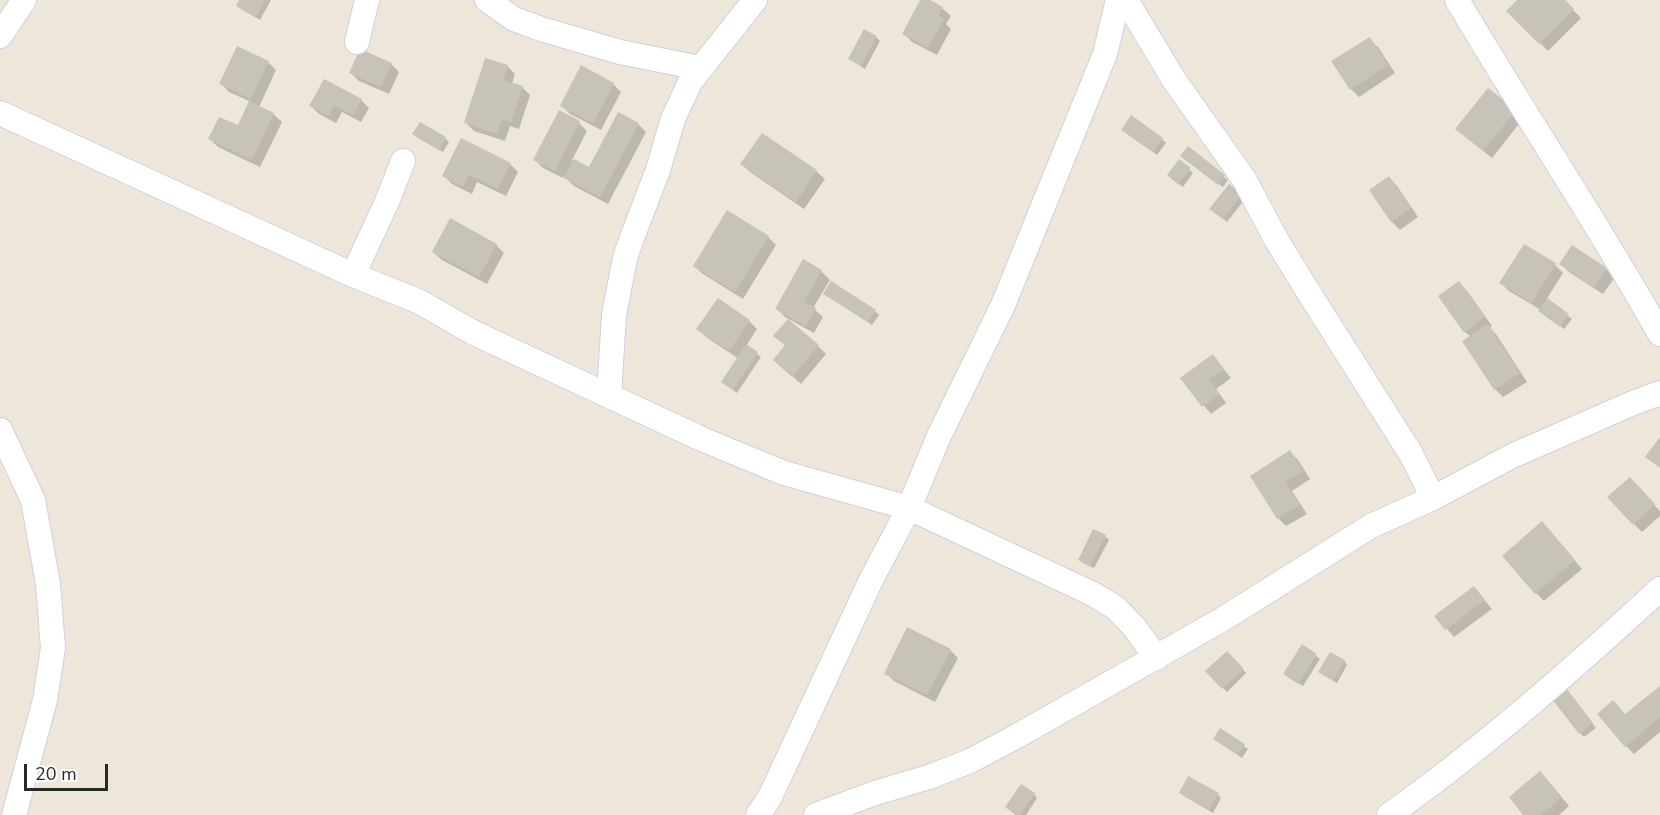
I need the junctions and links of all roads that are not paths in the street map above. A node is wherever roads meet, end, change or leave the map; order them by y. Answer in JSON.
{"nodes":[{"id":1,"x":24,"y":0,"type":"edge"},
{"id":2,"x":367,"y":0,"type":"edge"},
{"id":3,"x":487,"y":0,"type":"edge"},
{"id":4,"x":755,"y":0,"type":"edge"},
{"id":5,"x":1118,"y":0,"type":"edge"},
{"id":6,"x":1126,"y":0,"type":"edge"},
{"id":7,"x":1457,"y":0,"type":"edge"},
{"id":8,"x":0,"y":36,"type":"edge"},
{"id":9,"x":357,"y":42,"type":"dead end"},
{"id":10,"x":700,"y":68,"type":"junction"},
{"id":11,"x":0,"y":113,"type":"edge"},
{"id":12,"x":403,"y":161,"type":"dead end"},
{"id":13,"x":353,"y":275,"type":"junction"},
{"id":14,"x":1660,"y":333,"type":"edge"},
{"id":15,"x":1660,"y":393,"type":"edge"},
{"id":16,"x":609,"y":396,"type":"junction"},
{"id":17,"x":0,"y":430,"type":"edge"},
{"id":18,"x":1433,"y":498,"type":"junction"},
{"id":19,"x":909,"y":508,"type":"junction"},
{"id":20,"x":1660,"y":589,"type":"edge"},
{"id":21,"x":1157,"y":658,"type":"junction"},
{"id":22,"x":15,"y":815,"type":"edge"},
{"id":23,"x":758,"y":815,"type":"edge"},
{"id":24,"x":816,"y":815,"type":"edge"},
{"id":25,"x":1389,"y":815,"type":"edge"}],
"edges":[{"from":1,"to":8,"type":"street"},
{"from":2,"to":9,"type":"street"},
{"from":3,"to":10,"type":"street"},
{"from":4,"to":10,"type":"street"},
{"from":5,"to":19,"type":"street"},
{"from":6,"to":18,"type":"street"},
{"from":7,"to":14,"type":"street"},
{"from":10,"to":16,"type":"street"},
{"from":11,"to":13,"type":"street"},
{"from":12,"to":13,"type":"street"},
{"from":13,"to":16,"type":"street"},
{"from":15,"to":18,"type":"street"},
{"from":16,"to":19,"type":"street"},
{"from":17,"to":22,"type":"street"},
{"from":18,"to":21,"type":"street"},
{"from":19,"to":21,"type":"street"},
{"from":19,"to":23,"type":"street"},
{"from":20,"to":25,"type":"street"},
{"from":21,"to":24,"type":"street"}]}
